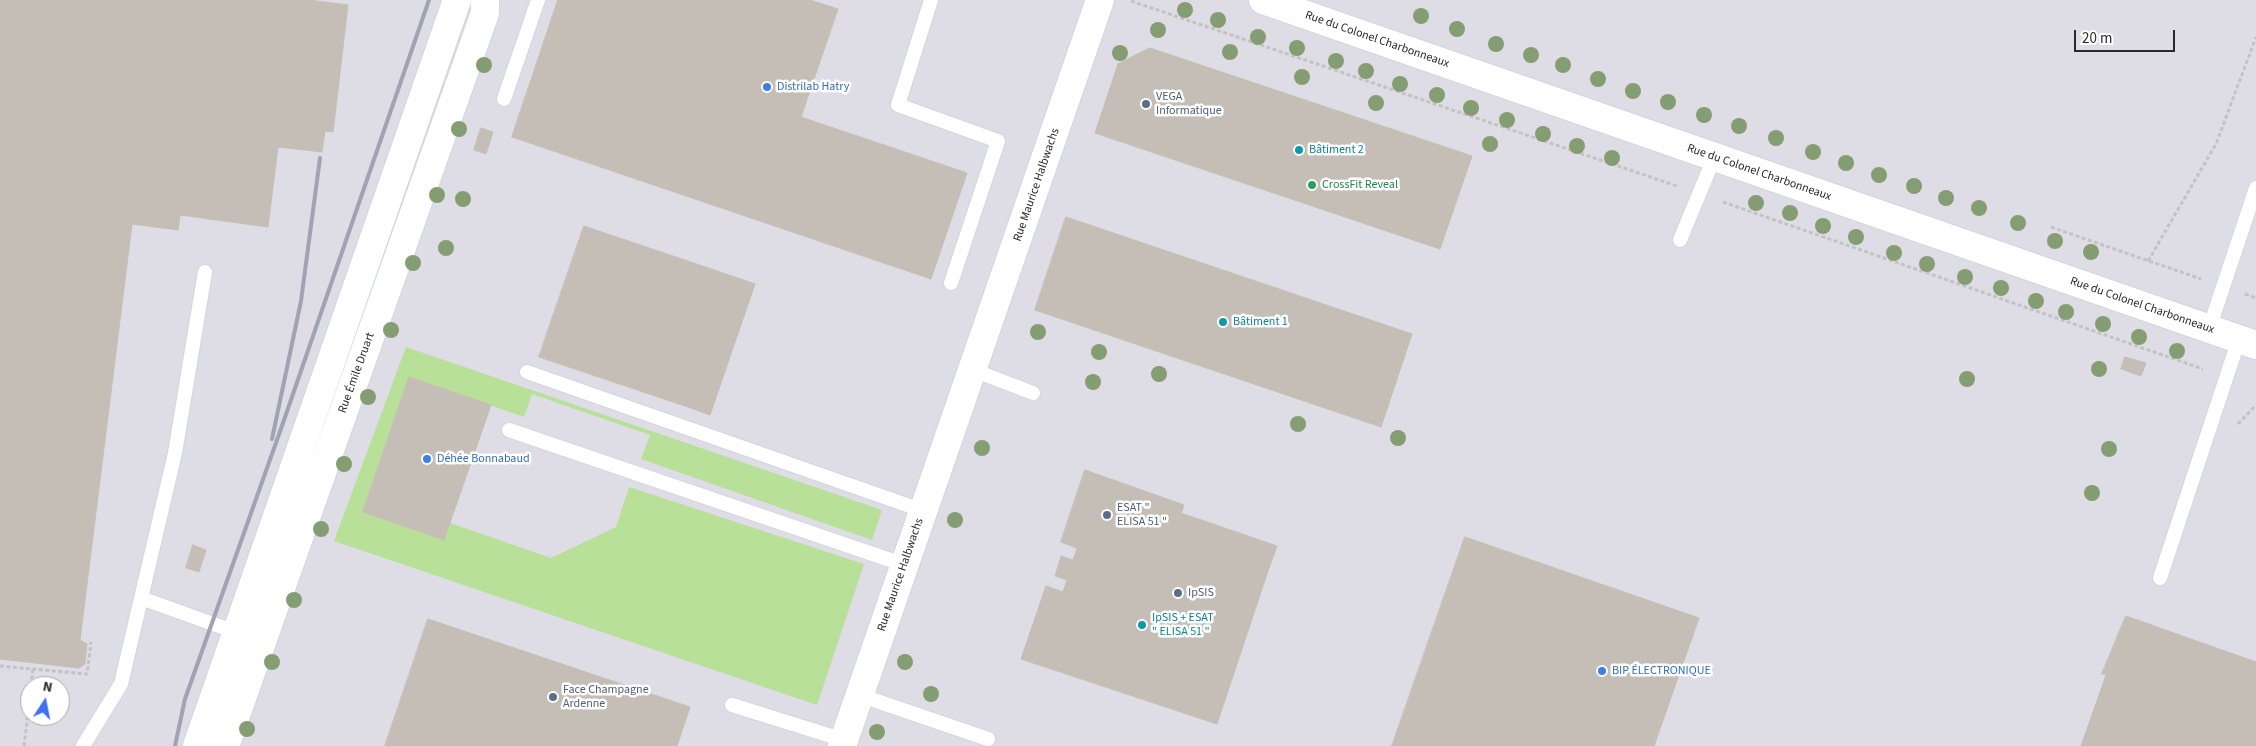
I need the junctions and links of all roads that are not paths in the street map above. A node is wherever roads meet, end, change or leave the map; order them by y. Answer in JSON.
{"nodes":[{"id":1,"x":457,"y":0,"type":"edge"},
{"id":2,"x":485,"y":0,"type":"edge"},
{"id":3,"x":538,"y":0,"type":"edge"},
{"id":4,"x":931,"y":0,"type":"edge"},
{"id":5,"x":1100,"y":0,"type":"edge"},
{"id":6,"x":1263,"y":0,"type":"edge"},
{"id":7,"x":504,"y":99,"type":"dead end"},
{"id":8,"x":1714,"y":158,"type":"junction"},
{"id":9,"x":2256,"y":188,"type":"edge"},
{"id":10,"x":1680,"y":240,"type":"dead end"},
{"id":11,"x":205,"y":272,"type":"dead end"},
{"id":12,"x":951,"y":283,"type":"dead end"},
{"id":13,"x":2209,"y":329,"type":"junction"},
{"id":14,"x":2248,"y":342,"type":"edge"},
{"id":15,"x":972,"y":370,"type":"junction"},
{"id":16,"x":528,"y":372,"type":"dead end"},
{"id":17,"x":1033,"y":393,"type":"dead end"},
{"id":18,"x":509,"y":430,"type":"dead end"},
{"id":19,"x":924,"y":511,"type":"junction"},
{"id":20,"x":905,"y":565,"type":"junction"},
{"id":21,"x":2160,"y":578,"type":"dead end"},
{"id":22,"x":141,"y":598,"type":"junction"},
{"id":23,"x":236,"y":632,"type":"junction"},
{"id":24,"x":262,"y":642,"type":"junction"},
{"id":25,"x":859,"y":696,"type":"junction"},
{"id":26,"x":732,"y":704,"type":"dead end"},
{"id":27,"x":988,"y":739,"type":"dead end"},
{"id":28,"x":843,"y":743,"type":"edge"},
{"id":29,"x":83,"y":746,"type":"edge"},
{"id":30,"x":197,"y":746,"type":"edge"},
{"id":31,"x":225,"y":746,"type":"edge"}],
"edges":[{"from":1,"to":23,"type":"street"},
{"from":2,"to":24,"type":"street","name":"Rue Émile Druart"},
{"from":3,"to":7,"type":"lane"},
{"from":4,"to":12,"type":"lane"},
{"from":5,"to":15,"type":"street","name":"Rue Maurice Halbwachs"},
{"from":6,"to":8,"type":"street","name":"Rue du Colonel Charbonneaux"},
{"from":8,"to":10,"type":"lane"},
{"from":8,"to":13,"type":"street","name":"Rue du Colonel Charbonneaux"},
{"from":9,"to":13,"type":"lane"},
{"from":11,"to":22,"type":"lane"},
{"from":13,"to":14,"type":"street","name":"Rue du Colonel Charbonneaux"},
{"from":14,"to":21,"type":"lane"},
{"from":15,"to":17,"type":"lane"},
{"from":15,"to":19,"type":"street","name":"Rue Maurice Halbwachs"},
{"from":16,"to":19,"type":"lane"},
{"from":18,"to":20,"type":"lane"},
{"from":19,"to":20,"type":"street","name":"Rue Maurice Halbwachs"},
{"from":20,"to":25,"type":"street","name":"Rue Maurice Halbwachs"},
{"from":22,"to":23,"type":"lane"},
{"from":22,"to":29,"type":"lane"},
{"from":23,"to":24,"type":"lane"},
{"from":23,"to":30,"type":"street"},
{"from":24,"to":31,"type":"street","name":"Rue Émile Druart"},
{"from":25,"to":27,"type":"lane"},
{"from":25,"to":28,"type":"street","name":"Rue Maurice Halbwachs"},
{"from":26,"to":28,"type":"lane","name":"Rue Maurice Halbwachs"}]}
